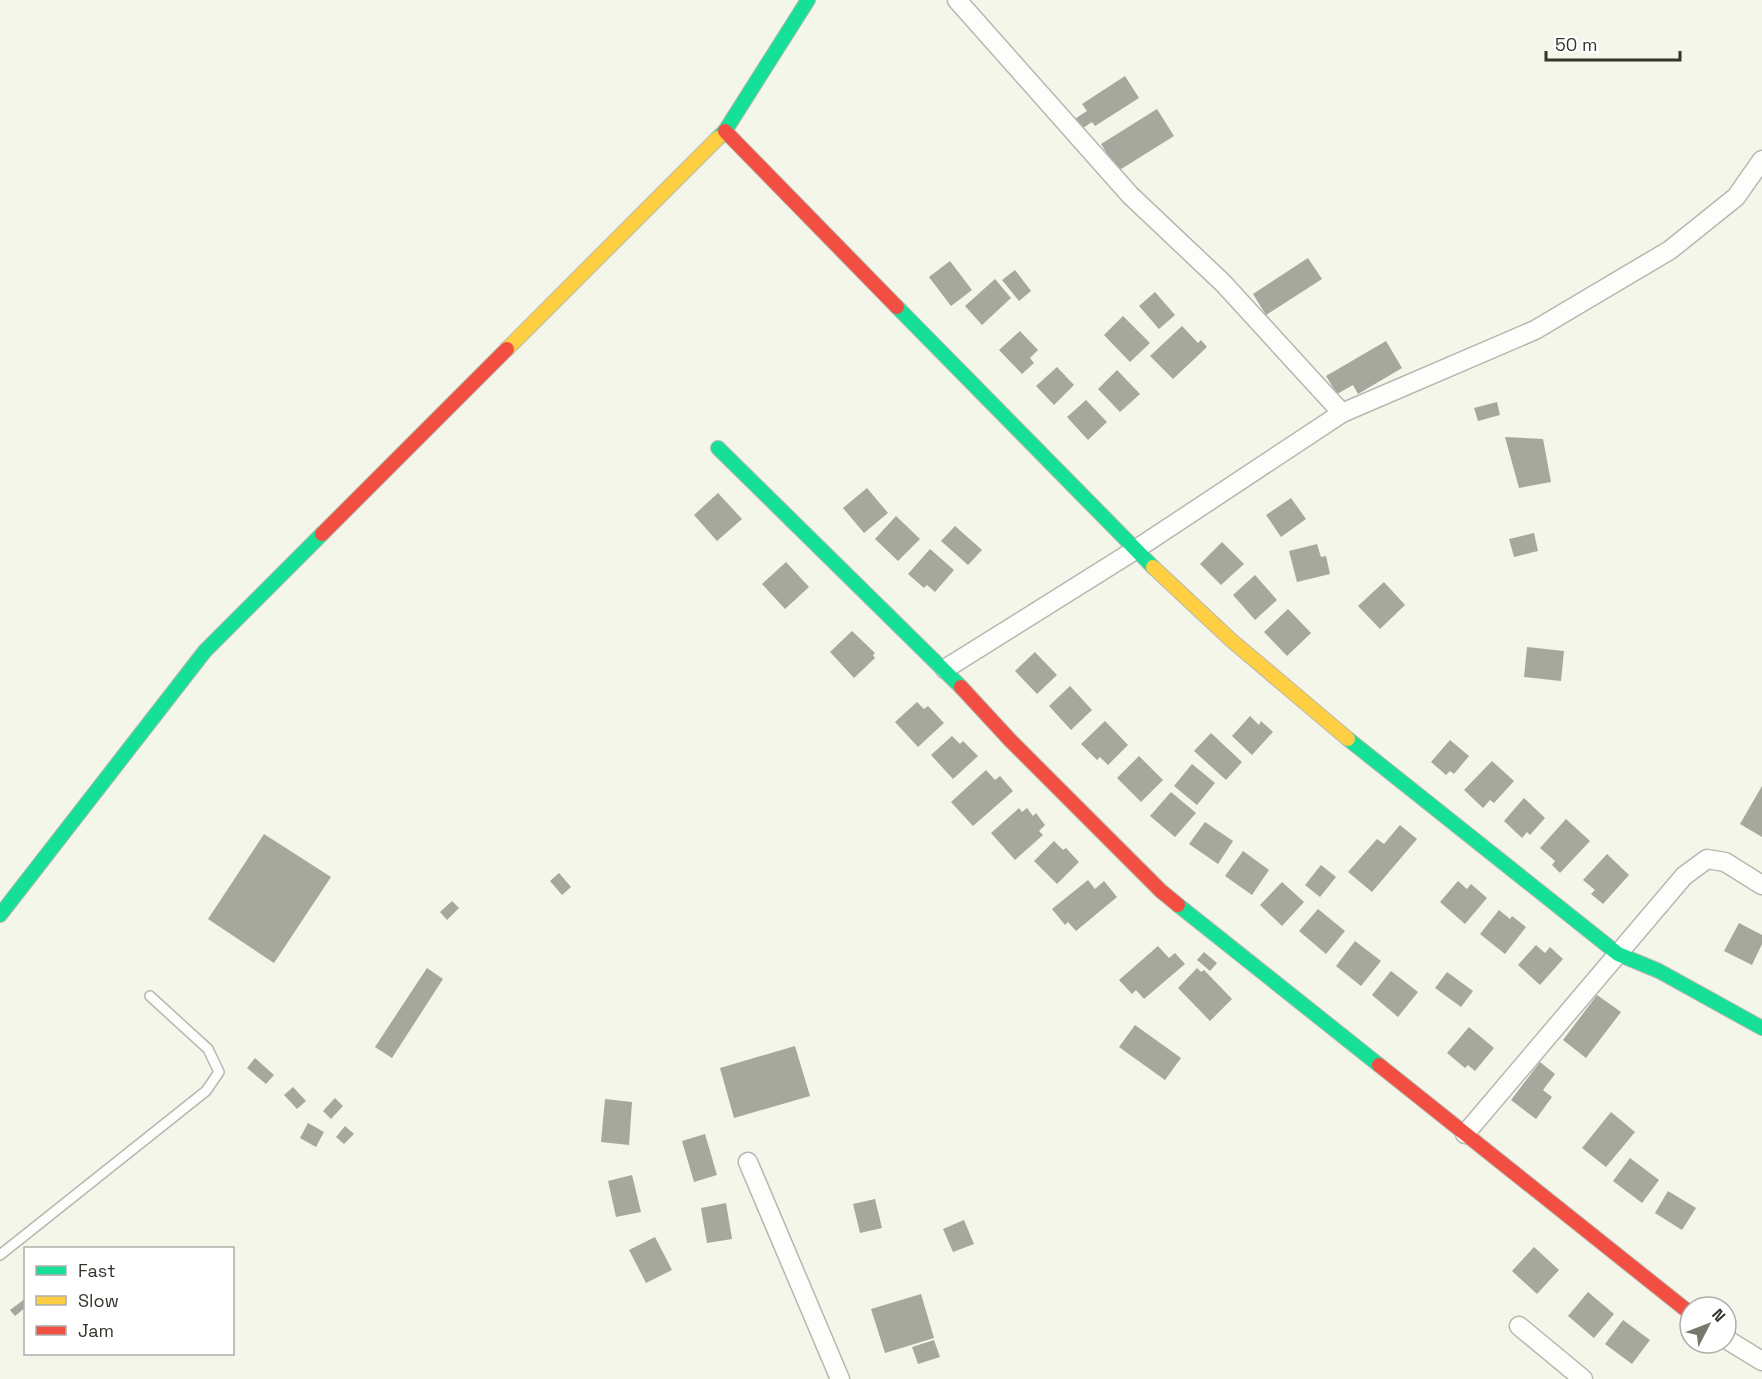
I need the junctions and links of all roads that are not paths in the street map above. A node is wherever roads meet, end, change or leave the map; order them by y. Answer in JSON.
{"nodes":[{"id":1,"x":808,"y":0,"type":"edge"},
{"id":2,"x":957,"y":0,"type":"edge"},
{"id":3,"x":725,"y":131,"type":"junction"},
{"id":4,"x":1762,"y":160,"type":"edge"},
{"id":5,"x":1342,"y":413,"type":"junction"},
{"id":6,"x":718,"y":448,"type":"dead end"},
{"id":7,"x":1135,"y":550,"type":"junction"},
{"id":8,"x":945,"y":669,"type":"junction"},
{"id":9,"x":1762,"y":885,"type":"edge"},
{"id":10,"x":0,"y":915,"type":"edge"},
{"id":11,"x":1618,"y":954,"type":"junction"},
{"id":12,"x":150,"y":996,"type":"dead end"},
{"id":13,"x":1762,"y":1028,"type":"edge"},
{"id":14,"x":1465,"y":1134,"type":"junction"},
{"id":15,"x":748,"y":1162,"type":"dead end"},
{"id":16,"x":0,"y":1255,"type":"edge"},
{"id":17,"x":1678,"y":1303,"type":"edge"},
{"id":18,"x":1519,"y":1326,"type":"dead end"},
{"id":19,"x":1738,"y":1346,"type":"edge"},
{"id":20,"x":1762,"y":1361,"type":"edge"},
{"id":21,"x":840,"y":1379,"type":"edge"},
{"id":22,"x":1583,"y":1379,"type":"edge"}],
"edges":[{"from":1,"to":3,"type":"street"},
{"from":2,"to":5,"type":"street"},
{"from":3,"to":7,"type":"street"},
{"from":3,"to":10,"type":"street"},
{"from":4,"to":5,"type":"street"},
{"from":5,"to":7,"type":"street"},
{"from":6,"to":8,"type":"street"},
{"from":7,"to":8,"type":"street"},
{"from":7,"to":11,"type":"street"},
{"from":8,"to":14,"type":"street"},
{"from":9,"to":11,"type":"street"},
{"from":11,"to":13,"type":"street"},
{"from":11,"to":14,"type":"street"},
{"from":12,"to":16,"type":"lane"},
{"from":14,"to":17,"type":"street"},
{"from":15,"to":21,"type":"street"},
{"from":18,"to":22,"type":"street"},
{"from":19,"to":20,"type":"street"}]}
